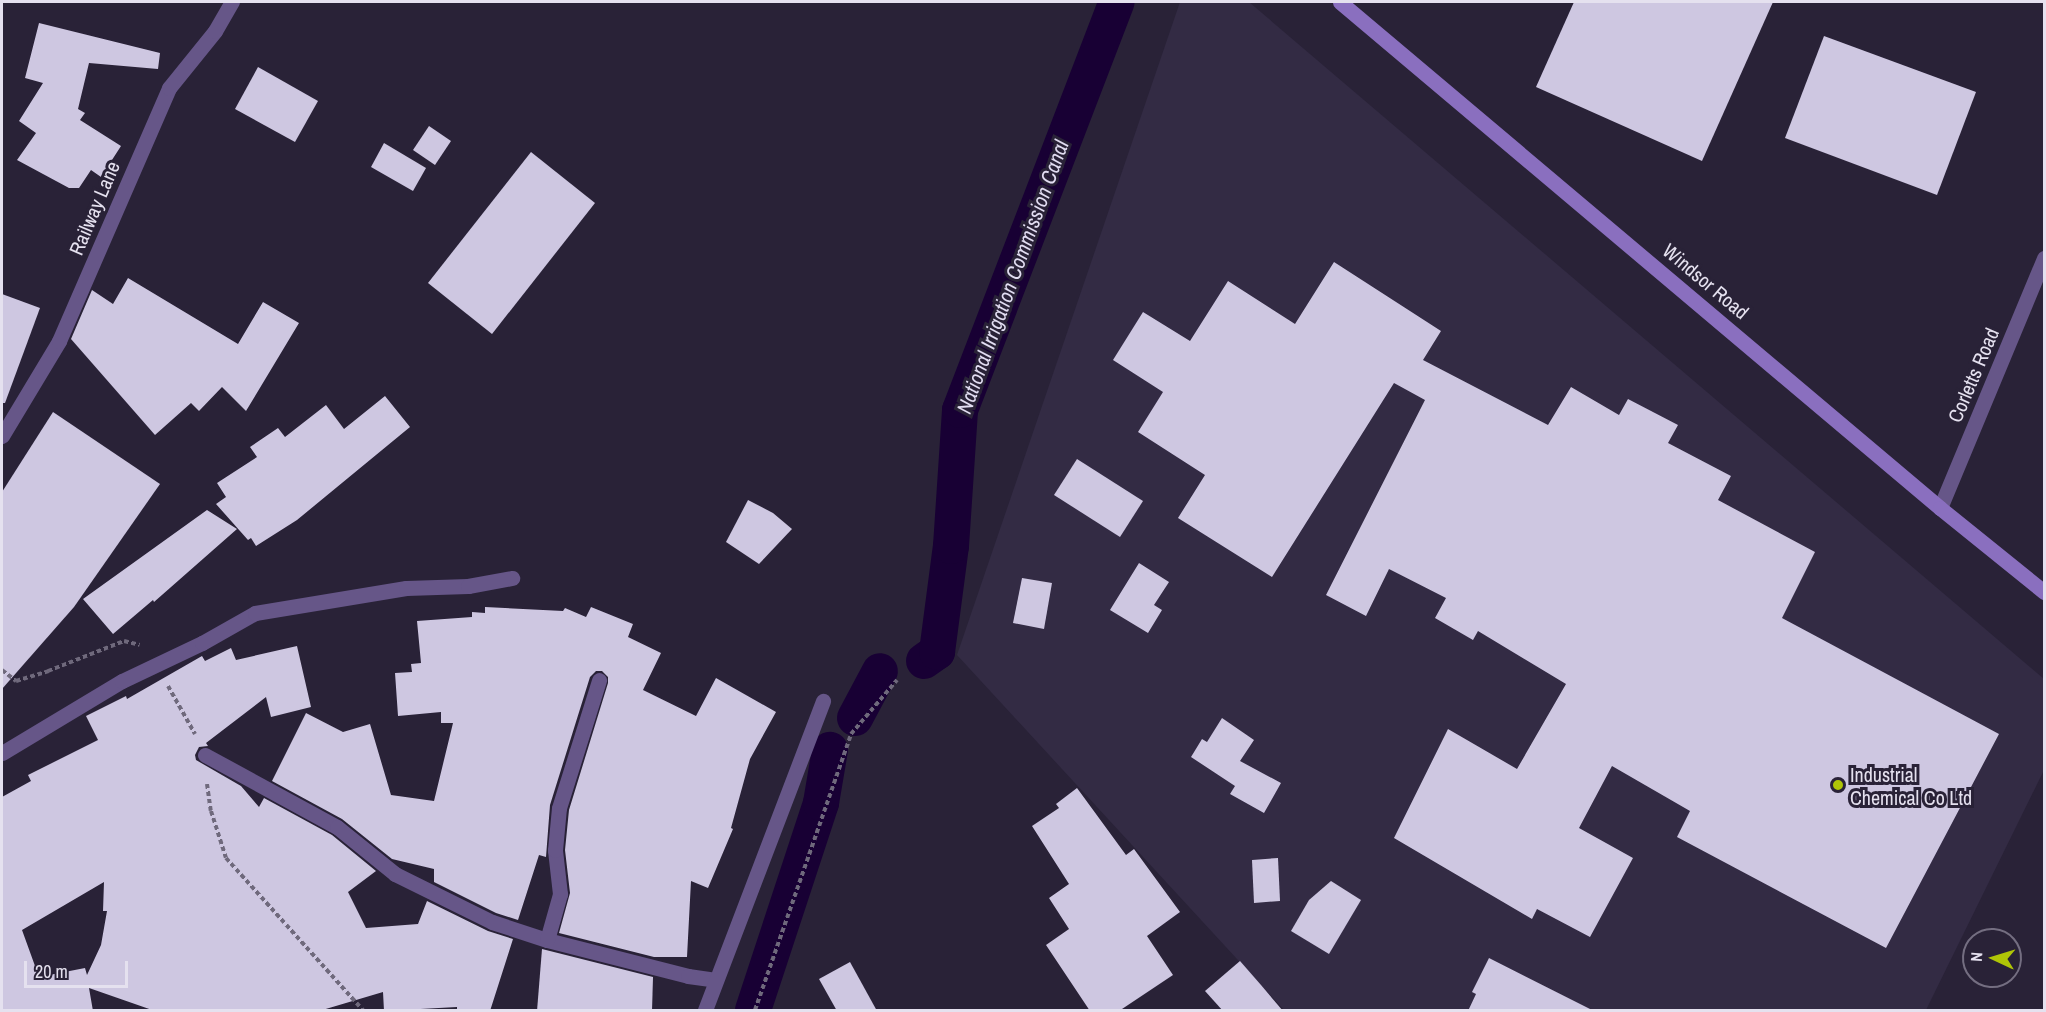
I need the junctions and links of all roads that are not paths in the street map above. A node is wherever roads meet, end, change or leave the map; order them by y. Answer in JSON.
{"nodes":[{"id":1,"x":232,"y":2,"type":"edge"},
{"id":2,"x":1341,"y":2,"type":"edge"},
{"id":3,"x":2044,"y":258,"type":"edge"},
{"id":4,"x":2,"y":436,"type":"edge"},
{"id":5,"x":1940,"y":508,"type":"junction"},
{"id":6,"x":512,"y":578,"type":"dead end"},
{"id":7,"x":2044,"y":592,"type":"edge"},
{"id":8,"x":599,"y":680,"type":"dead end"},
{"id":9,"x":823,"y":701,"type":"dead end"},
{"id":10,"x":2,"y":753,"type":"edge"},
{"id":11,"x":205,"y":755,"type":"road end"},
{"id":12,"x":547,"y":940,"type":"junction"},
{"id":13,"x":716,"y":980,"type":"junction"},
{"id":14,"x":705,"y":1011,"type":"edge"}],
"edges":[{"from":1,"to":4,"type":"street","name":"Railway Lane"},
{"from":2,"to":5,"type":"main road","name":"Windsor Road"},
{"from":3,"to":5,"type":"street","name":"Corletts Road"},
{"from":5,"to":7,"type":"main road","name":"Windsor Road"},
{"from":6,"to":10,"type":"street"},
{"from":8,"to":12,"type":"street"},
{"from":9,"to":13,"type":"street"},
{"from":11,"to":12,"type":"street"},
{"from":12,"to":13,"type":"street"},
{"from":13,"to":14,"type":"street"}]}
